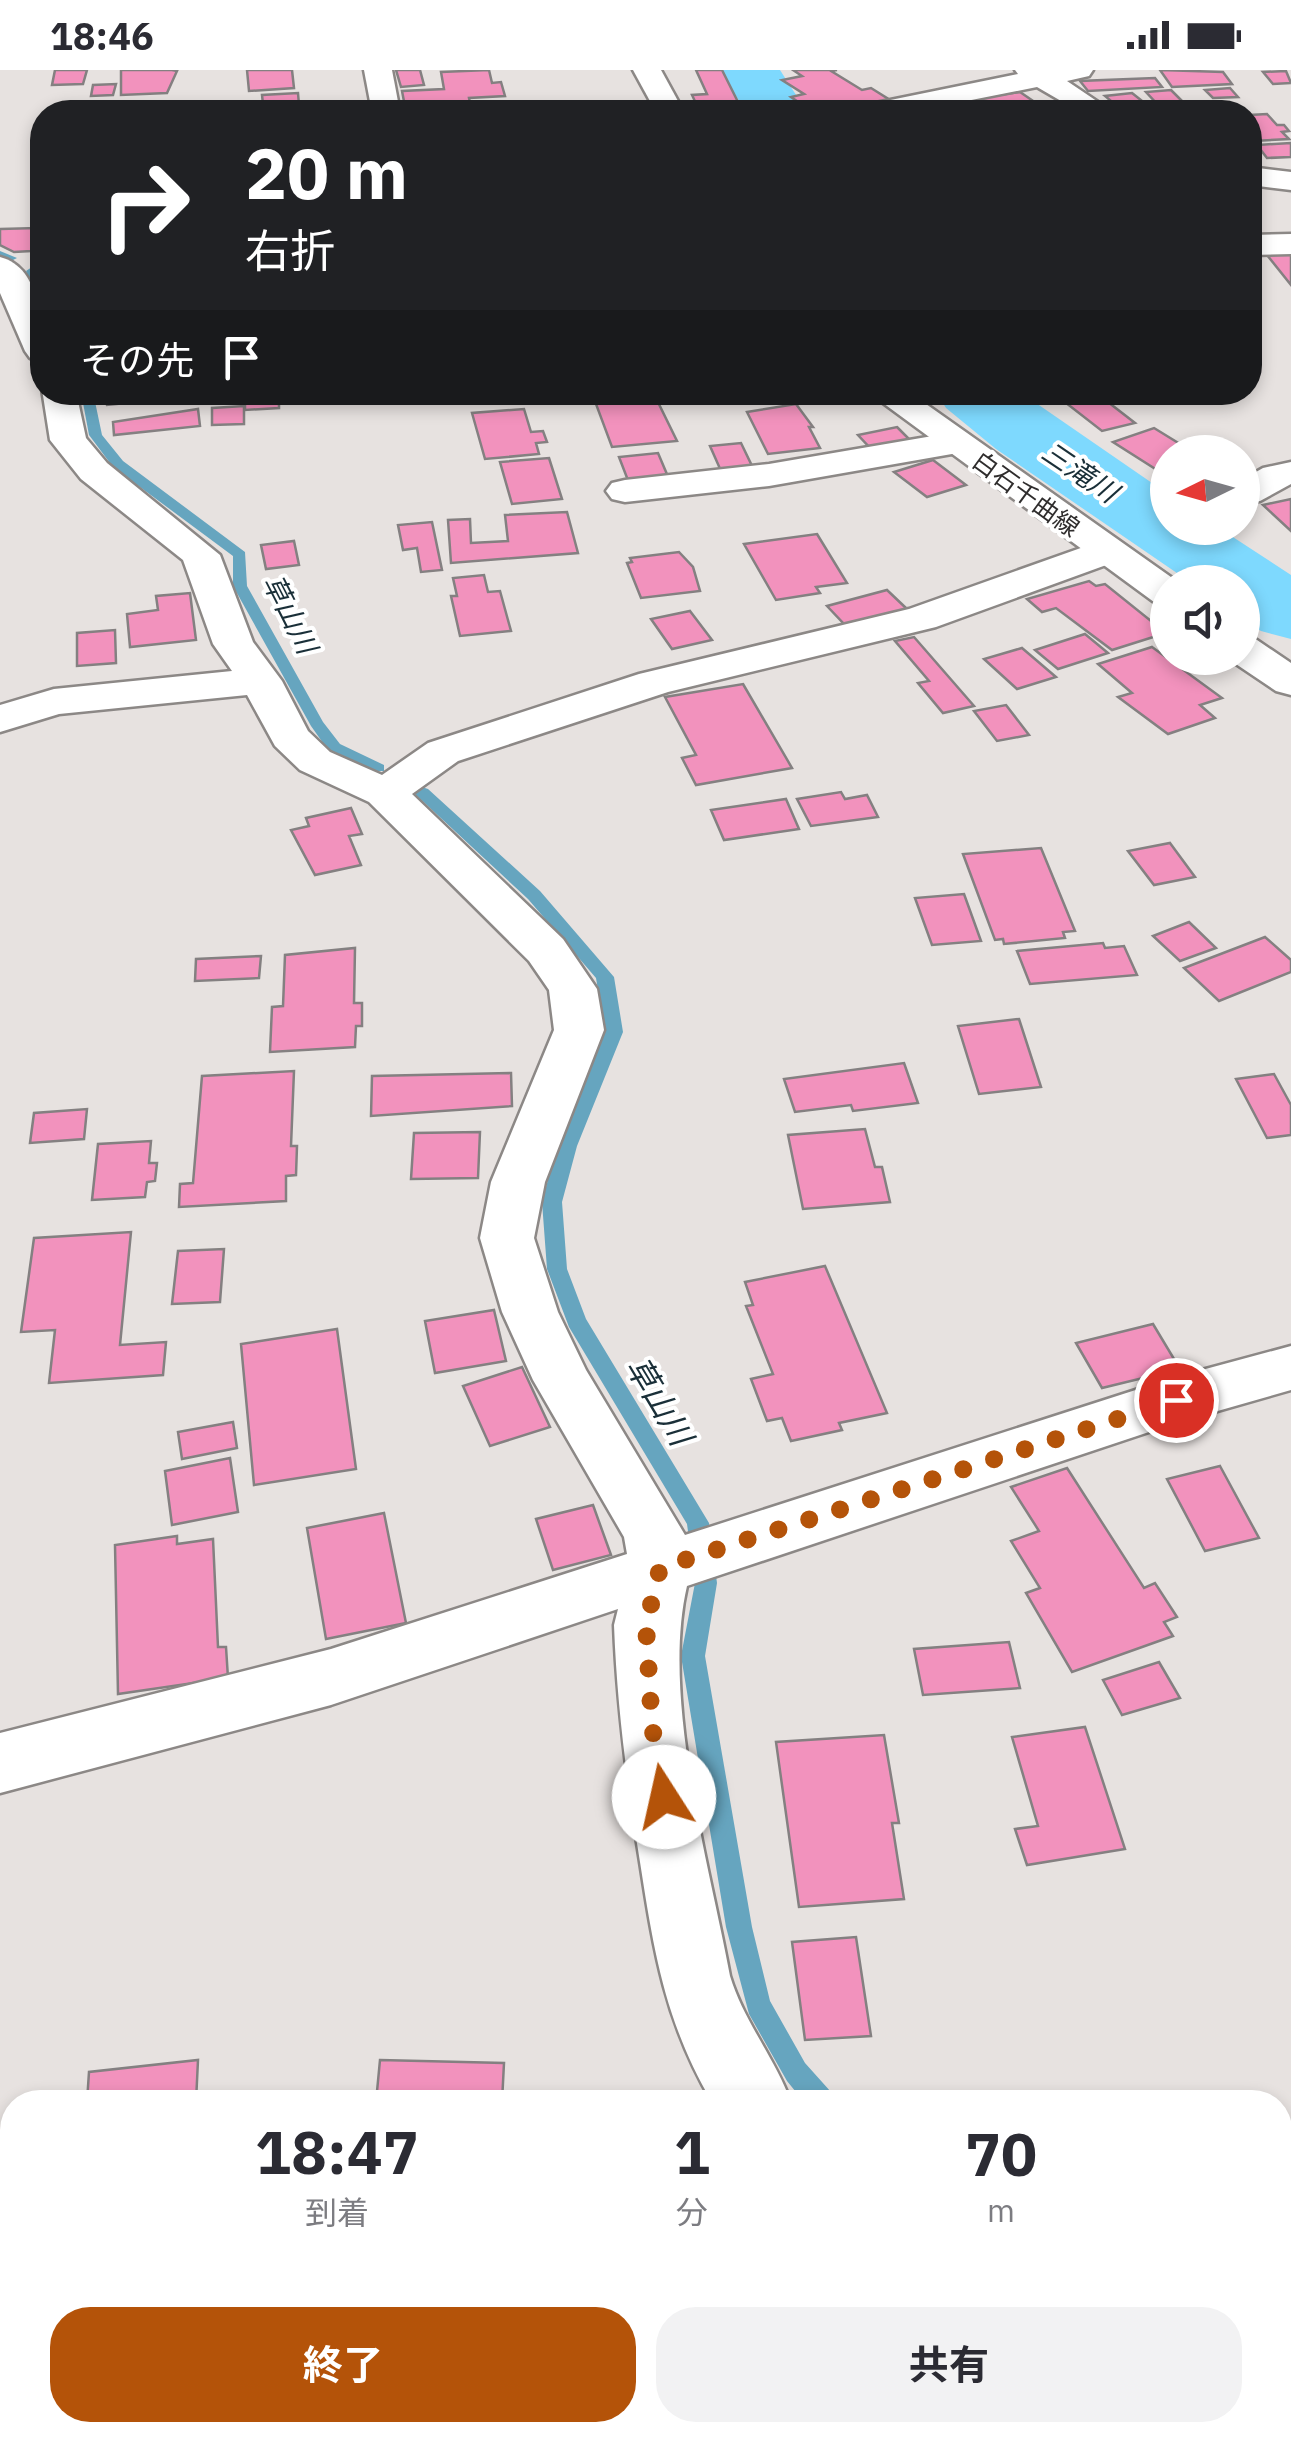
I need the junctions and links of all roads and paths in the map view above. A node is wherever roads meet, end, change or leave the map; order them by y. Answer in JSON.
{"nodes":[{"id":1,"x":378,"y":70,"type":"edge"},
{"id":2,"x":646,"y":70,"type":"edge"},
{"id":3,"x":1079,"y":70,"type":"edge"},
{"id":4,"x":1038,"y":74,"type":"edge"},
{"id":5,"x":384,"y":100,"type":"edge"},
{"id":6,"x":663,"y":100,"type":"edge"},
{"id":7,"x":924,"y":100,"type":"edge"},
{"id":8,"x":1080,"y":100,"type":"edge"},
{"id":9,"x":1262,"y":178,"type":"edge"},
{"id":10,"x":1291,"y":182,"type":"edge"},
{"id":11,"x":1291,"y":244,"type":"edge"},
{"id":12,"x":1262,"y":245,"type":"edge"},
{"id":13,"x":30,"y":262,"type":"edge"},
{"id":14,"x":0,"y":267,"type":"edge"},
{"id":15,"x":30,"y":324,"type":"edge"},
{"id":16,"x":61,"y":405,"type":"edge"},
{"id":17,"x":903,"y":405,"type":"edge"},
{"id":18,"x":956,"y":443,"type":"junction"},
{"id":19,"x":1291,"y":473,"type":"edge"},
{"id":20,"x":1260,"y":485,"type":"edge"},
{"id":21,"x":624,"y":491,"type":"dead end"},
{"id":22,"x":1106,"y":552,"type":"junction"},
{"id":23,"x":1150,"y":582,"type":"edge"},
{"id":24,"x":1260,"y":661,"type":"edge"},
{"id":25,"x":261,"y":681,"type":"junction"},
{"id":26,"x":1291,"y":682,"type":"edge"},
{"id":27,"x":0,"y":720,"type":"edge"},
{"id":28,"x":386,"y":792,"type":"junction"},
{"id":29,"x":1291,"y":1368,"type":"edge"},
{"id":30,"x":689,"y":1559,"type":"junction"},
{"id":31,"x":0,"y":1763,"type":"edge"},
{"id":32,"x":747,"y":2090,"type":"edge"}],
"edges":[{"from":1,"to":5,"type":"street"},
{"from":2,"to":6,"type":"street"},
{"from":3,"to":4,"type":"street"},
{"from":4,"to":7,"type":"street"},
{"from":4,"to":8,"type":"street"},
{"from":9,"to":10,"type":"street"},
{"from":11,"to":12,"type":"street"},
{"from":13,"to":14,"type":"street"},
{"from":14,"to":15,"type":"street"},
{"from":16,"to":25,"type":"street"},
{"from":17,"to":18,"type":"street","name":"白石千曲線"},
{"from":18,"to":21,"type":"street"},
{"from":18,"to":22,"type":"street","name":"白石千曲線"},
{"from":19,"to":20,"type":"street"},
{"from":22,"to":23,"type":"street","name":"白石千曲線"},
{"from":22,"to":28,"type":"street"},
{"from":24,"to":26,"type":"street"},
{"from":25,"to":27,"type":"street"},
{"from":25,"to":28,"type":"street"},
{"from":28,"to":30,"type":"street"},
{"from":29,"to":30,"type":"street"},
{"from":30,"to":31,"type":"street"},
{"from":30,"to":32,"type":"street"}]}
